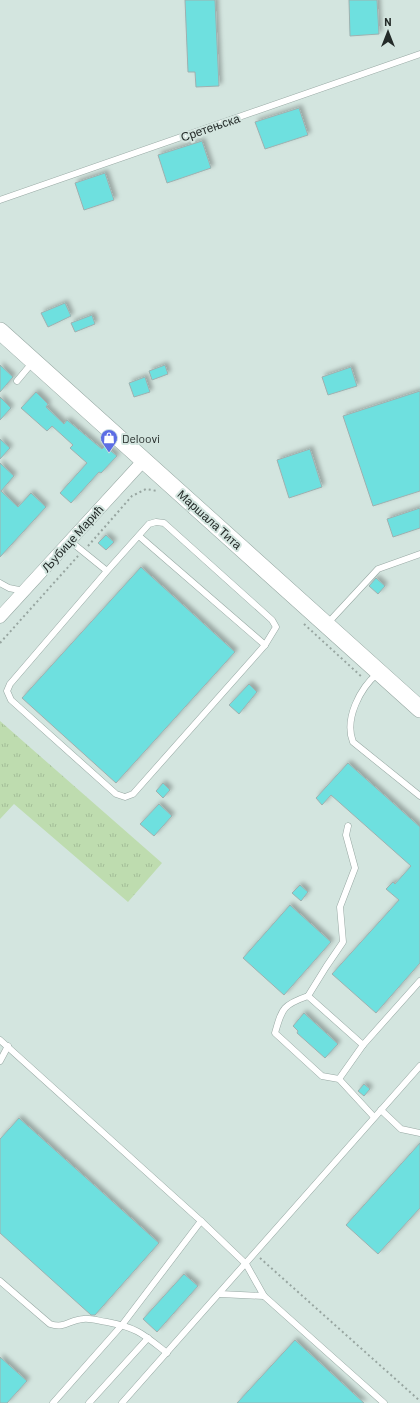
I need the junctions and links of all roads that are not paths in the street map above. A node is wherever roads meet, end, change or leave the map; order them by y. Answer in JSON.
{"nodes":[{"id":1,"x":420,"y":54,"type":"edge"},
{"id":2,"x":0,"y":200,"type":"edge"},
{"id":3,"x":0,"y":331,"type":"edge"},
{"id":4,"x":34,"y":361,"type":"junction"},
{"id":5,"x":16,"y":381,"type":"dead end"},
{"id":6,"x":144,"y":460,"type":"junction"},
{"id":7,"x":139,"y":536,"type":"junction"},
{"id":8,"x":70,"y":541,"type":"junction"},
{"id":9,"x":420,"y":554,"type":"edge"},
{"id":10,"x":107,"y":571,"type":"junction"},
{"id":11,"x":0,"y":583,"type":"edge"},
{"id":12,"x":24,"y":591,"type":"junction"},
{"id":13,"x":0,"y":617,"type":"edge"},
{"id":14,"x":327,"y":624,"type":"junction"},
{"id":15,"x":266,"y":644,"type":"junction"},
{"id":16,"x":379,"y":672,"type":"junction"},
{"id":17,"x":420,"y":709,"type":"edge"},
{"id":18,"x":420,"y":796,"type":"edge"},
{"id":19,"x":348,"y":826,"type":"dead end"},
{"id":20,"x":420,"y":981,"type":"edge"},
{"id":21,"x":308,"y":996,"type":"junction"},
{"id":22,"x":0,"y":1040,"type":"edge"},
{"id":23,"x":363,"y":1045,"type":"junction"},
{"id":24,"x":8,"y":1046,"type":"junction"},
{"id":25,"x":0,"y":1061,"type":"edge"},
{"id":26,"x":420,"y":1066,"type":"edge"},
{"id":27,"x":340,"y":1079,"type":"junction"},
{"id":28,"x":381,"y":1110,"type":"junction"},
{"id":29,"x":374,"y":1117,"type":"junction"},
{"id":30,"x":420,"y":1133,"type":"edge"},
{"id":31,"x":201,"y":1221,"type":"junction"},
{"id":32,"x":246,"y":1264,"type":"junction"},
{"id":33,"x":0,"y":1281,"type":"edge"},
{"id":34,"x":220,"y":1294,"type":"junction"},
{"id":35,"x":264,"y":1296,"type":"junction"},
{"id":36,"x":122,"y":1325,"type":"junction"},
{"id":37,"x":148,"y":1338,"type":"junction"},
{"id":38,"x":166,"y":1353,"type":"junction"},
{"id":39,"x":53,"y":1403,"type":"edge"},
{"id":40,"x":89,"y":1403,"type":"edge"},
{"id":41,"x":122,"y":1403,"type":"edge"},
{"id":42,"x":384,"y":1403,"type":"edge"}],
"edges":[{"from":1,"to":2,"type":"lane","name":"Сретењска"},
{"from":3,"to":4,"type":"main road","name":"Маршала Тита"},
{"from":4,"to":5,"type":"lane"},
{"from":4,"to":6,"type":"main road","name":"Маршала Тита"},
{"from":6,"to":8,"type":"street","name":"Љубице Марић"},
{"from":6,"to":14,"type":"main road","name":"Маршала Тита"},
{"from":7,"to":10,"type":"lane"},
{"from":7,"to":15,"type":"lane"},
{"from":7,"to":15,"type":"lane"},
{"from":8,"to":10,"type":"lane"},
{"from":8,"to":12,"type":"street","name":"Љубице Марић"},
{"from":9,"to":14,"type":"lane"},
{"from":10,"to":15,"type":"lane"},
{"from":11,"to":12,"type":"lane"},
{"from":12,"to":13,"type":"street","name":"Љубице Марић"},
{"from":14,"to":16,"type":"main road","name":"Маршала Тита"},
{"from":16,"to":17,"type":"main road","name":"Маршала Тита"},
{"from":16,"to":18,"type":"lane"},
{"from":19,"to":21,"type":"lane"},
{"from":20,"to":23,"type":"lane"},
{"from":21,"to":23,"type":"lane"},
{"from":21,"to":27,"type":"lane"},
{"from":22,"to":24,"type":"lane"},
{"from":23,"to":27,"type":"lane"},
{"from":24,"to":25,"type":"lane"},
{"from":24,"to":31,"type":"lane"},
{"from":26,"to":28,"type":"lane"},
{"from":27,"to":29,"type":"lane"},
{"from":28,"to":29,"type":"lane"},
{"from":28,"to":30,"type":"lane"},
{"from":29,"to":32,"type":"lane"},
{"from":31,"to":32,"type":"lane"},
{"from":31,"to":36,"type":"lane"},
{"from":32,"to":34,"type":"lane"},
{"from":32,"to":35,"type":"lane"},
{"from":33,"to":36,"type":"lane"},
{"from":34,"to":35,"type":"lane"},
{"from":34,"to":38,"type":"lane"},
{"from":35,"to":42,"type":"lane"},
{"from":36,"to":37,"type":"lane"},
{"from":36,"to":39,"type":"lane"},
{"from":37,"to":38,"type":"lane"},
{"from":37,"to":40,"type":"lane"},
{"from":38,"to":41,"type":"lane"}]}
